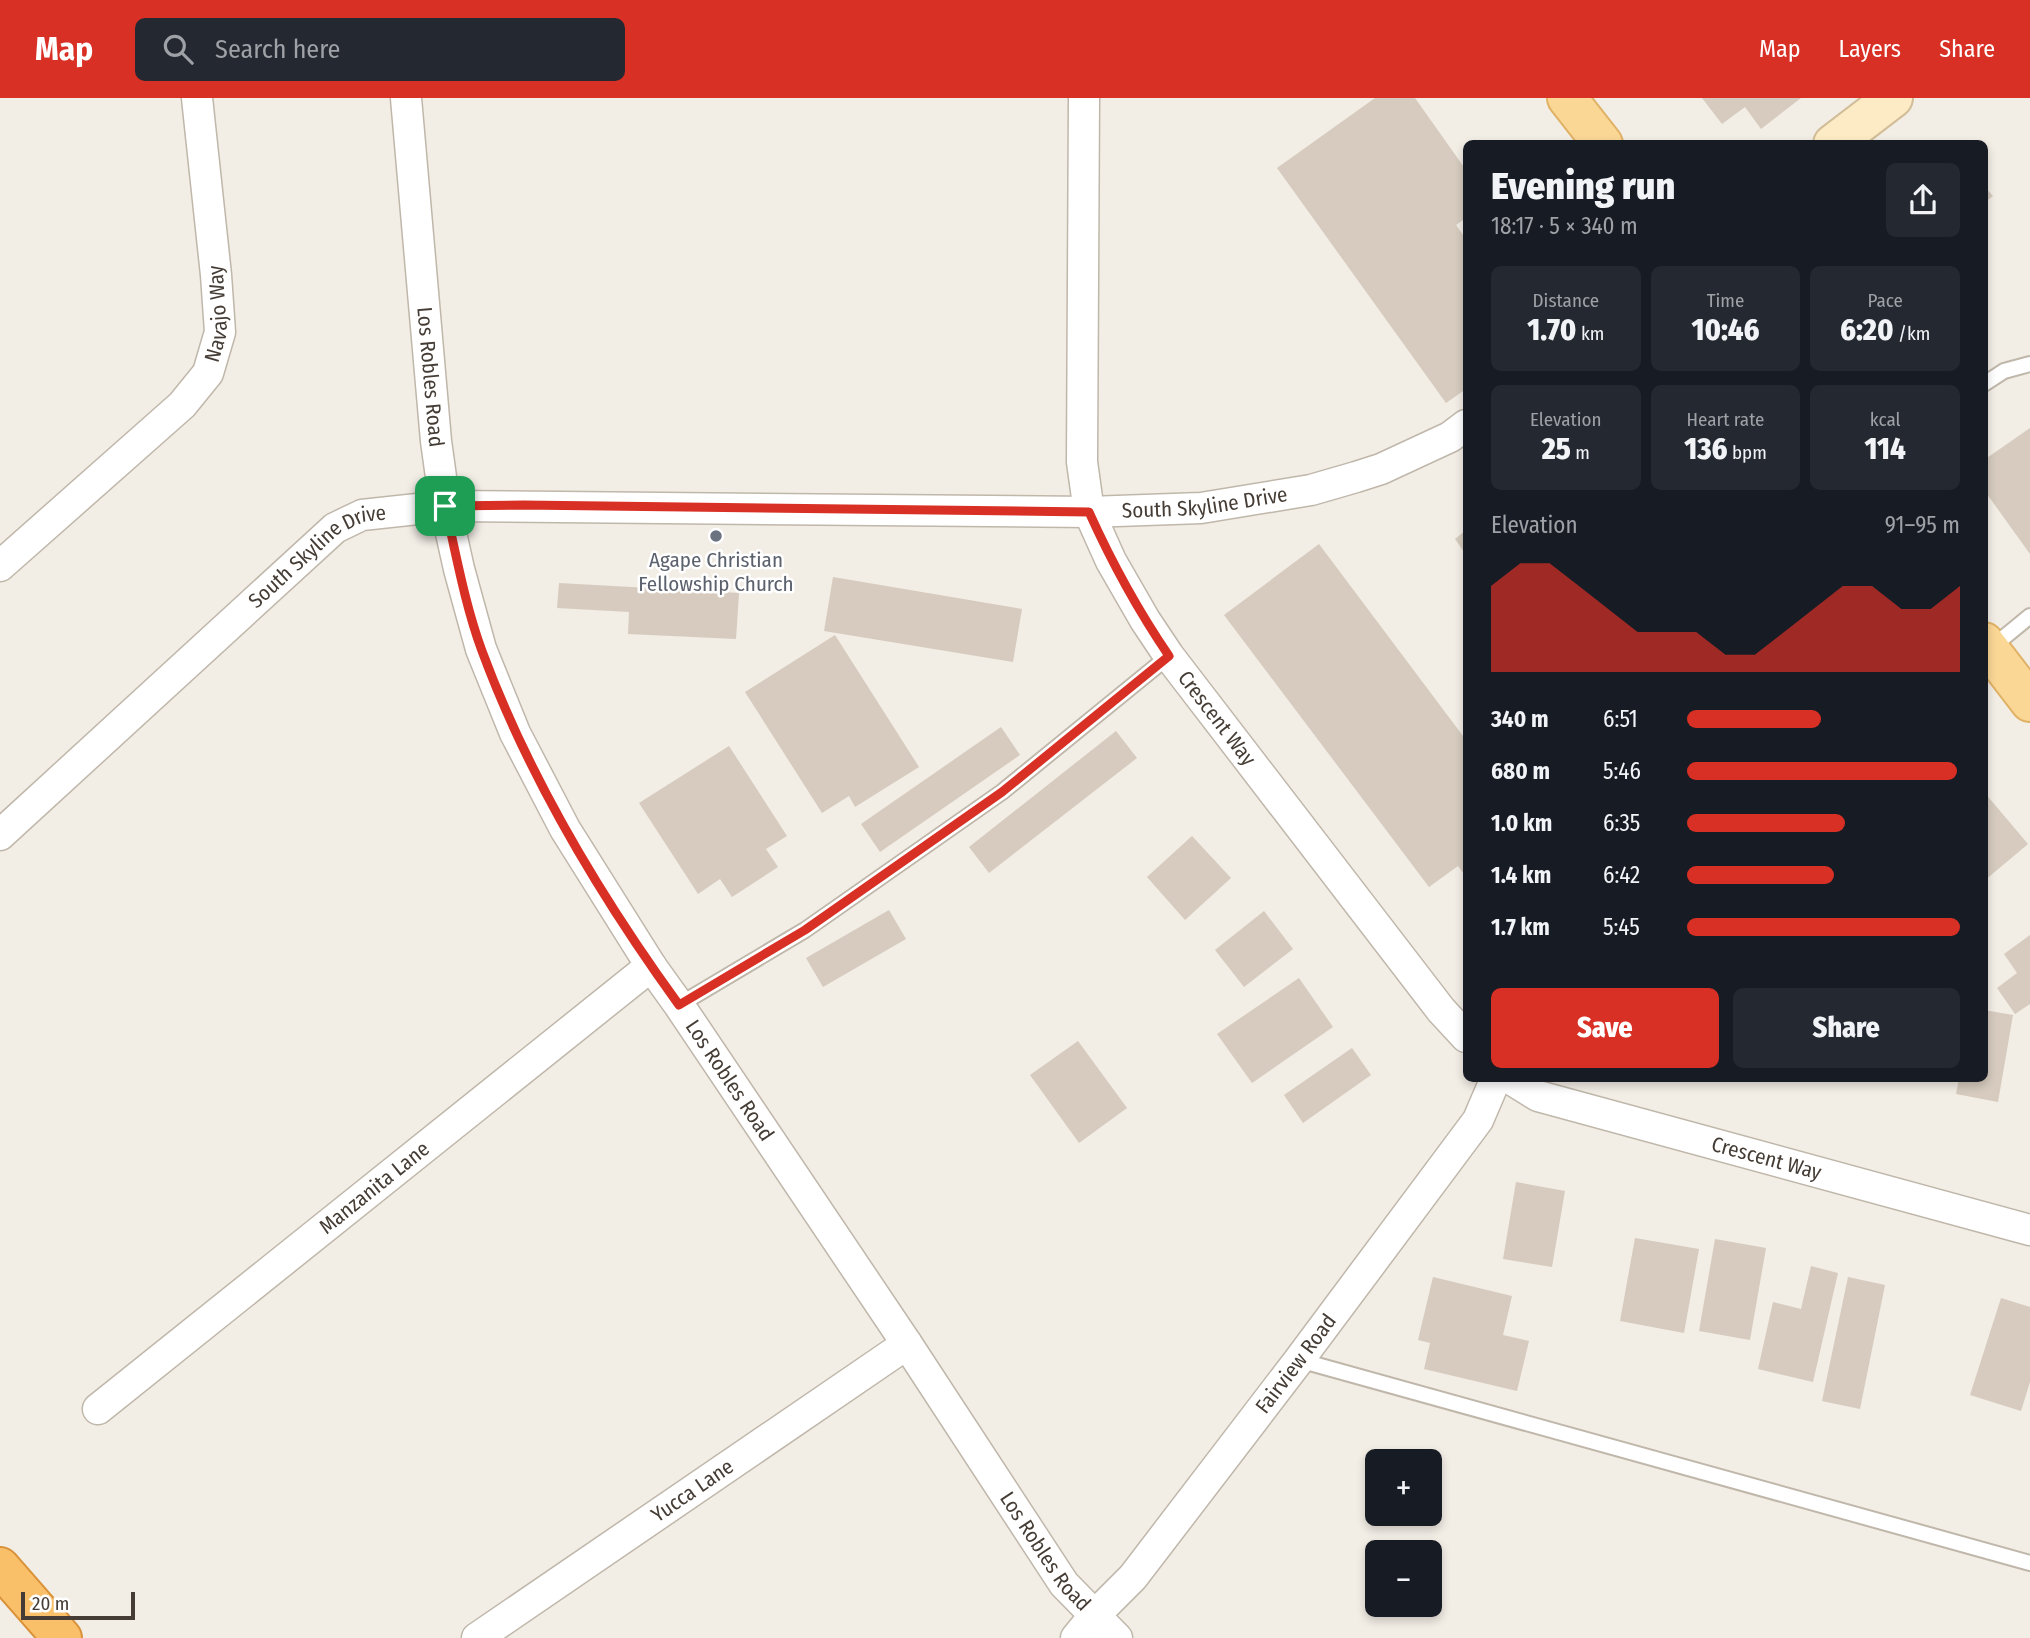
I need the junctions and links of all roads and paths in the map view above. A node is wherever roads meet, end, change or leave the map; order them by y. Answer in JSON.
{"nodes":[{"id":1,"x":197,"y":98,"type":"edge"},
{"id":2,"x":406,"y":98,"type":"edge"},
{"id":3,"x":1084,"y":98,"type":"edge"},
{"id":4,"x":1567,"y":98,"type":"edge"},
{"id":5,"x":1893,"y":98,"type":"edge"},
{"id":6,"x":1600,"y":140,"type":"edge"},
{"id":7,"x":1838,"y":140,"type":"edge"},
{"id":8,"x":2030,"y":364,"type":"edge"},
{"id":9,"x":1988,"y":381,"type":"edge"},
{"id":10,"x":1463,"y":427,"type":"edge"},
{"id":11,"x":445,"y":506,"type":"junction"},
{"id":12,"x":1089,"y":512,"type":"junction"},
{"id":13,"x":0,"y":566,"type":"edge"},
{"id":14,"x":2030,"y":616,"type":"edge"},
{"id":15,"x":1988,"y":644,"type":"edge"},
{"id":16,"x":1988,"y":646,"type":"edge"},
{"id":17,"x":1169,"y":656,"type":"junction"},
{"id":18,"x":2030,"y":702,"type":"edge"},
{"id":19,"x":0,"y":835,"type":"edge"},
{"id":20,"x":651,"y":966,"type":"junction"},
{"id":21,"x":679,"y":1005,"type":"junction"},
{"id":22,"x":1463,"y":1034,"type":"edge"},
{"id":23,"x":1494,"y":1082,"type":"edge"},
{"id":24,"x":1515,"y":1082,"type":"edge"},
{"id":25,"x":2030,"y":1230,"type":"edge"},
{"id":26,"x":907,"y":1345,"type":"junction"},
{"id":27,"x":1299,"y":1360,"type":"junction"},
{"id":28,"x":98,"y":1409,"type":"dead end"},
{"id":29,"x":2030,"y":1563,"type":"edge"},
{"id":30,"x":0,"y":1567,"type":"edge"},
{"id":31,"x":30,"y":1601,"type":"junction"},
{"id":32,"x":1085,"y":1627,"type":"edge"},
{"id":33,"x":62,"y":1638,"type":"edge"},
{"id":34,"x":75,"y":1638,"type":"edge"},
{"id":35,"x":477,"y":1638,"type":"edge"},
{"id":36,"x":1117,"y":1638,"type":"edge"}],
"edges":[{"from":1,"to":13,"type":"street","name":"Navajo Way"},
{"from":2,"to":11,"type":"street","name":"Los Robles Road"},
{"from":3,"to":12,"type":"street","name":"Crescent Way"},
{"from":4,"to":6,"type":"main road"},
{"from":5,"to":7,"type":"street"},
{"from":8,"to":9,"type":"lane"},
{"from":10,"to":12,"type":"street","name":"South Skyline Drive"},
{"from":11,"to":12,"type":"street","name":"South Skyline Drive"},
{"from":11,"to":19,"type":"street","name":"South Skyline Drive"},
{"from":11,"to":20,"type":"street","name":"Los Robles Road"},
{"from":12,"to":17,"type":"street","name":"Crescent Way"},
{"from":14,"to":15,"type":"lane"},
{"from":16,"to":18,"type":"main road"},
{"from":17,"to":21,"type":"lane"},
{"from":17,"to":22,"type":"street","name":"Crescent Way"},
{"from":20,"to":21,"type":"street","name":"Los Robles Road"},
{"from":20,"to":28,"type":"street","name":"Manzanita Lane"},
{"from":21,"to":26,"type":"street","name":"Los Robles Road"},
{"from":23,"to":27,"type":"street","name":"Fairview Road"},
{"from":24,"to":25,"type":"street","name":"Crescent Way"},
{"from":26,"to":32,"type":"street","name":"Los Robles Road"},
{"from":26,"to":35,"type":"street","name":"Yucca Lane"},
{"from":27,"to":29,"type":"lane"},
{"from":27,"to":32,"type":"street","name":"Fairview Road"},
{"from":30,"to":31,"type":"highway"},
{"from":31,"to":33,"type":"highway"},
{"from":31,"to":34,"type":"highway"},
{"from":32,"to":36,"type":"street","name":"Los Robles Road"}]}
